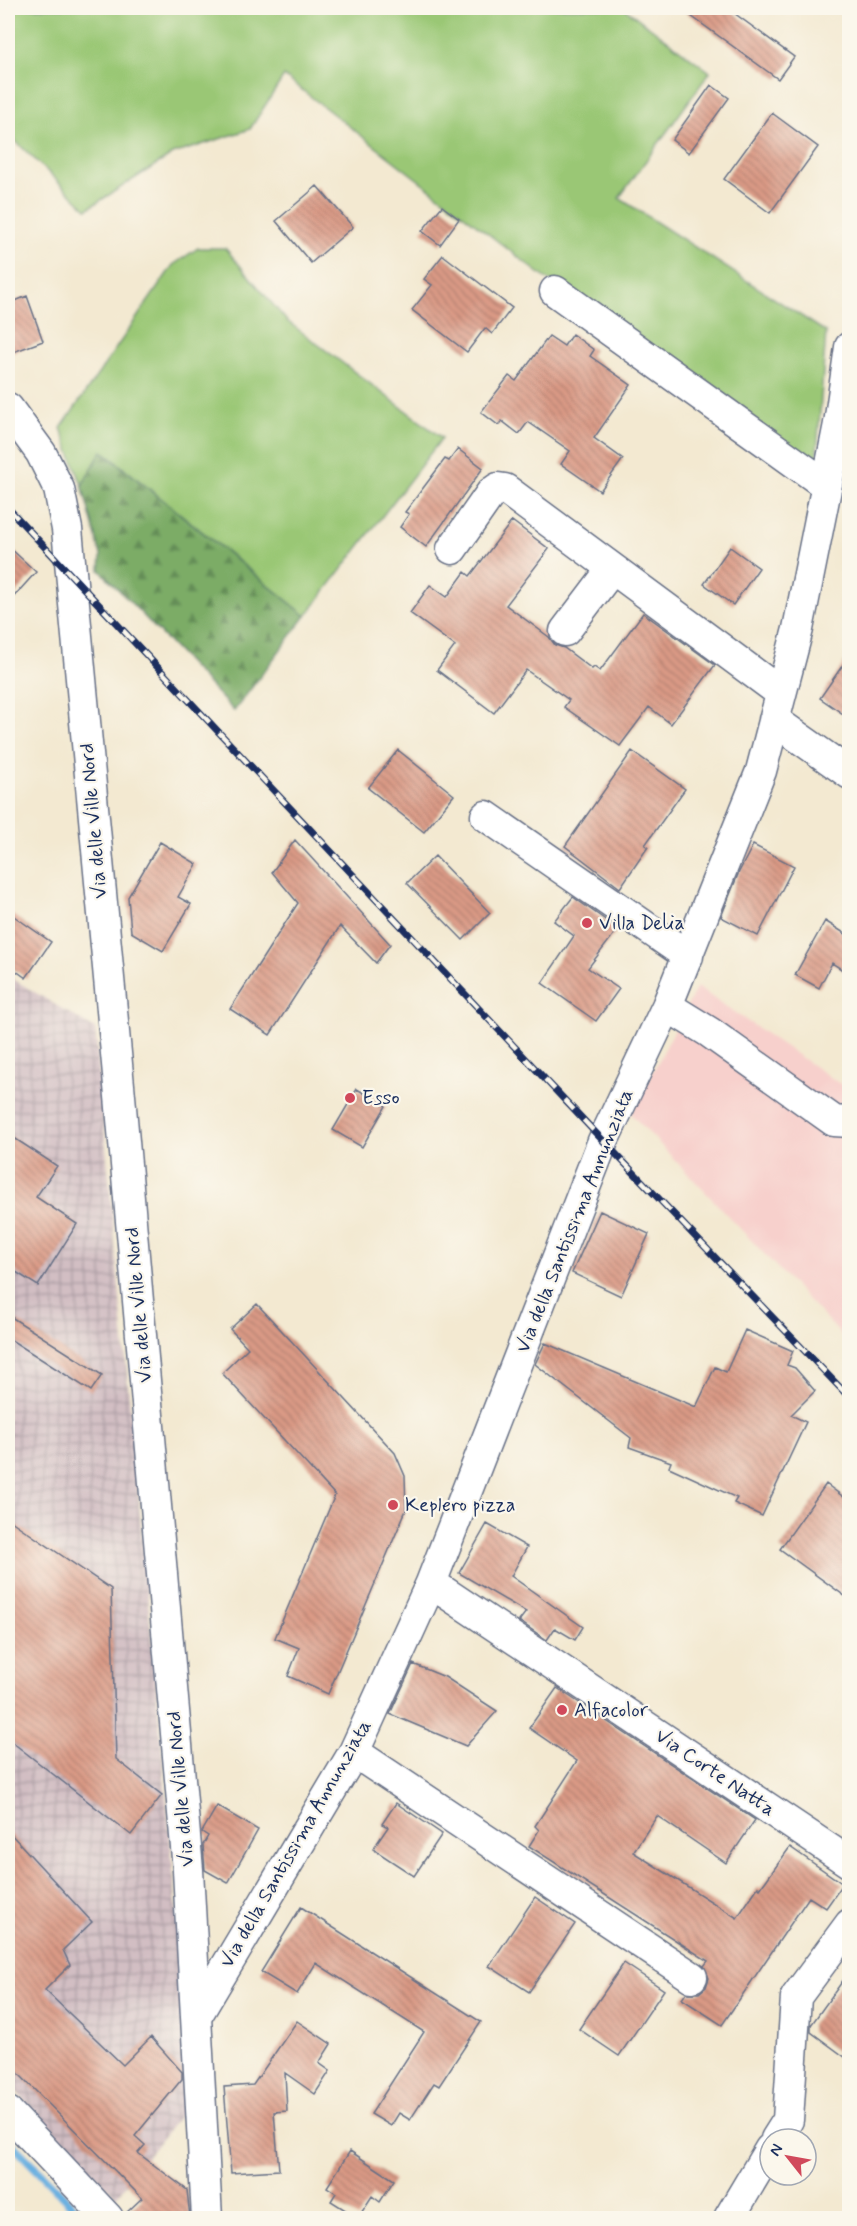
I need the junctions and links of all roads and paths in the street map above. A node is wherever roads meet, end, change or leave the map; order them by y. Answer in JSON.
{"nodes":[{"id":1,"x":555,"y":291,"type":"dead end"},
{"id":2,"x":849,"y":347,"type":"edge"},
{"id":3,"x":8,"y":408,"type":"edge"},
{"id":4,"x":844,"y":426,"type":"edge"},
{"id":5,"x":516,"y":474,"type":"dead end"},
{"id":6,"x":826,"y":485,"type":"junction"},
{"id":7,"x":452,"y":549,"type":"dead end"},
{"id":8,"x":612,"y":569,"type":"junction"},
{"id":9,"x":565,"y":631,"type":"dead end"},
{"id":10,"x":780,"y":696,"type":"junction"},
{"id":11,"x":849,"y":774,"type":"edge"},
{"id":12,"x":486,"y":816,"type":"dead end"},
{"id":13,"x":688,"y":956,"type":"junction"},
{"id":14,"x":667,"y":1006,"type":"junction"},
{"id":15,"x":849,"y":1122,"type":"edge"},
{"id":16,"x":430,"y":1583,"type":"junction"},
{"id":17,"x":354,"y":1752,"type":"junction"},
{"id":18,"x":849,"y":1863,"type":"edge"},
{"id":19,"x":849,"y":1924,"type":"edge"},
{"id":20,"x":692,"y":1977,"type":"dead end"},
{"id":21,"x":196,"y":2017,"type":"junction"},
{"id":22,"x":8,"y":2112,"type":"edge"},
{"id":23,"x":784,"y":2127,"type":"edge"},
{"id":24,"x":758,"y":2169,"type":"edge"},
{"id":25,"x":108,"y":2218,"type":"edge"},
{"id":26,"x":207,"y":2218,"type":"edge"},
{"id":27,"x":729,"y":2218,"type":"edge"}],
"edges":[{"from":1,"to":6,"type":"street"},
{"from":2,"to":4,"type":"street","name":"Via della Santissima Annunziata"},
{"from":3,"to":21,"type":"street","name":"Via delle Ville Nord"},
{"from":4,"to":6,"type":"street","name":"Via della Santissima Annunziata"},
{"from":5,"to":10,"type":"street"},
{"from":6,"to":10,"type":"street","name":"Via della Santissima Annunziata"},
{"from":7,"to":8,"type":"street"},
{"from":8,"to":9,"type":"street"},
{"from":8,"to":10,"type":"street"},
{"from":10,"to":11,"type":"street"},
{"from":10,"to":13,"type":"street","name":"Via della Santissima Annunziata"},
{"from":12,"to":13,"type":"street"},
{"from":13,"to":14,"type":"street","name":"Via della Santissima Annunziata"},
{"from":14,"to":15,"type":"street"},
{"from":14,"to":16,"type":"street","name":"Via della Santissima Annunziata"},
{"from":16,"to":17,"type":"street","name":"Via della Santissima Annunziata"},
{"from":16,"to":18,"type":"street","name":"Via Corte Natta"},
{"from":17,"to":20,"type":"street"},
{"from":17,"to":21,"type":"street","name":"Via della Santissima Annunziata"},
{"from":19,"to":23,"type":"street"},
{"from":21,"to":26,"type":"street","name":"Via delle Ville Nord"},
{"from":22,"to":25,"type":"street"},
{"from":24,"to":27,"type":"street"}]}
